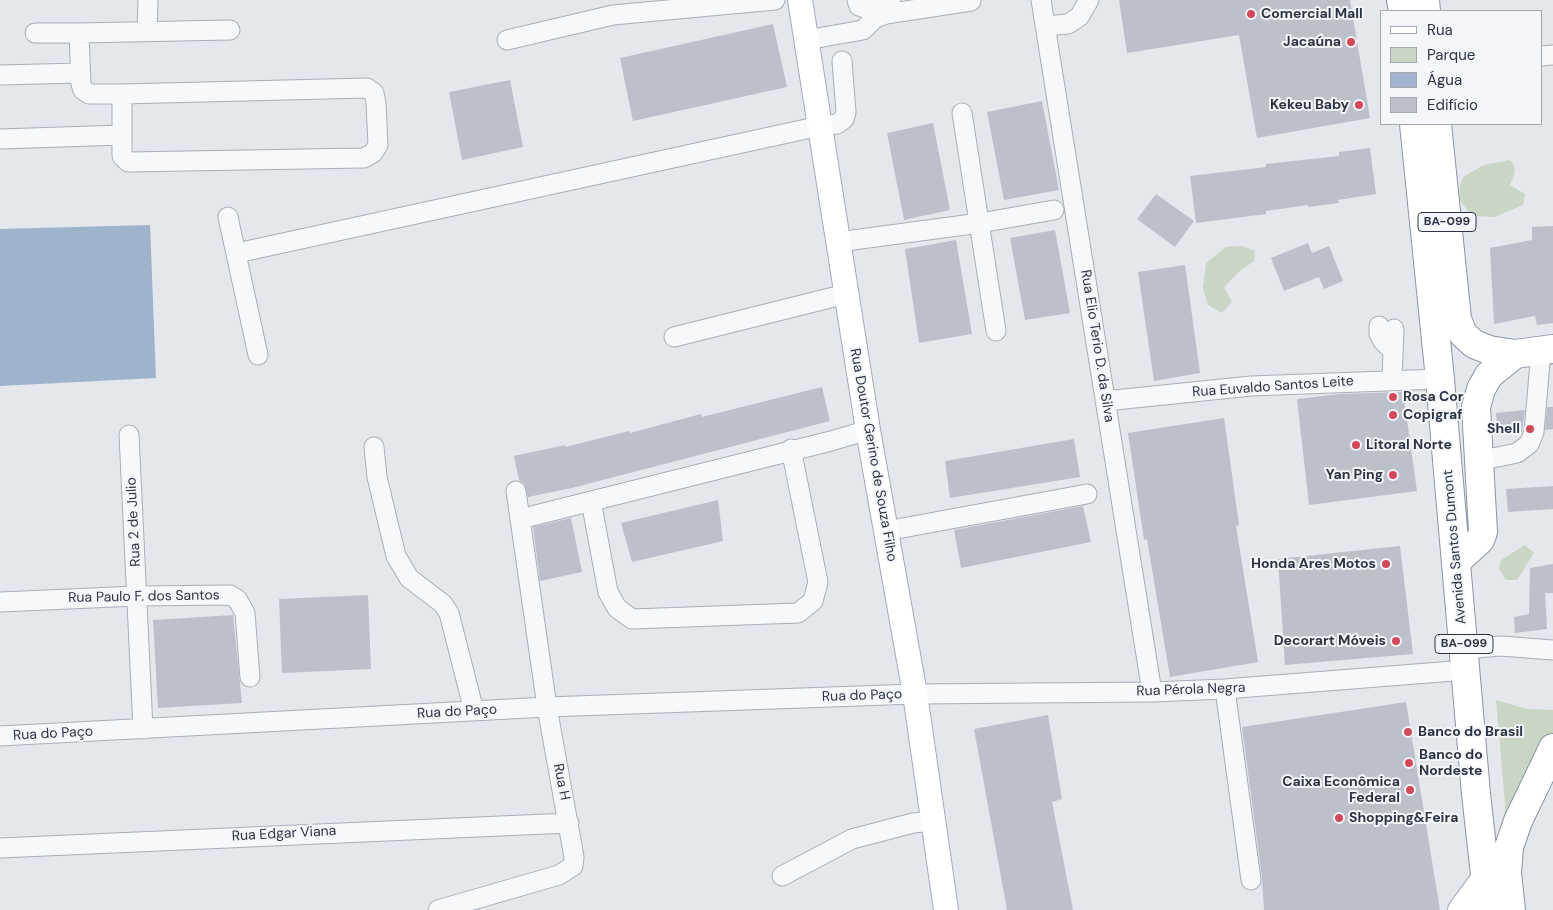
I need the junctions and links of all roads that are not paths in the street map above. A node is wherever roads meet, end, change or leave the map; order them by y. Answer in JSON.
{"nodes":[{"id":1,"x":148,"y":0,"type":"edge"},
{"id":2,"x":775,"y":0,"type":"edge"},
{"id":3,"x":800,"y":0,"type":"edge"},
{"id":4,"x":857,"y":0,"type":"edge"},
{"id":5,"x":912,"y":0,"type":"edge"},
{"id":6,"x":1041,"y":0,"type":"edge"},
{"id":7,"x":1089,"y":0,"type":"edge"},
{"id":8,"x":752,"y":1,"type":"edge"},
{"id":9,"x":972,"y":1,"type":"edge"},
{"id":10,"x":1045,"y":26,"type":"junction"},
{"id":11,"x":230,"y":30,"type":"dead end"},
{"id":12,"x":147,"y":31,"type":"junction"},
{"id":13,"x":35,"y":33,"type":"dead end"},
{"id":14,"x":78,"y":33,"type":"junction"},
{"id":15,"x":507,"y":40,"type":"dead end"},
{"id":16,"x":806,"y":40,"type":"junction"},
{"id":17,"x":842,"y":61,"type":"dead end"},
{"id":18,"x":80,"y":73,"type":"junction"},
{"id":19,"x":0,"y":75,"type":"edge"},
{"id":20,"x":122,"y":94,"type":"junction"},
{"id":21,"x":962,"y":113,"type":"dead end"},
{"id":22,"x":1414,"y":125,"type":"edge"},
{"id":23,"x":1437,"y":125,"type":"edge"},
{"id":24,"x":820,"y":126,"type":"junction"},
{"id":25,"x":122,"y":135,"type":"junction"},
{"id":26,"x":0,"y":139,"type":"edge"},
{"id":27,"x":1054,"y":210,"type":"dead end"},
{"id":28,"x":228,"y":218,"type":"dead end"},
{"id":29,"x":980,"y":223,"type":"junction"},
{"id":30,"x":838,"y":242,"type":"junction"},
{"id":31,"x":238,"y":253,"type":"junction"},
{"id":32,"x":846,"y":294,"type":"junction"},
{"id":33,"x":1387,"y":328,"type":"dead end"},
{"id":34,"x":996,"y":331,"type":"dead end"},
{"id":35,"x":674,"y":337,"type":"dead end"},
{"id":36,"x":1536,"y":351,"type":"edge"},
{"id":37,"x":258,"y":354,"type":"dead end"},
{"id":38,"x":1392,"y":379,"type":"junction"},
{"id":39,"x":1440,"y":379,"type":"junction"},
{"id":40,"x":1105,"y":401,"type":"junction"},
{"id":41,"x":868,"y":430,"type":"junction"},
{"id":42,"x":129,"y":435,"type":"dead end"},
{"id":43,"x":374,"y":447,"type":"dead end"},
{"id":44,"x":791,"y":449,"type":"junction"},
{"id":45,"x":1478,"y":461,"type":"junction"},
{"id":46,"x":516,"y":491,"type":"dead end"},
{"id":47,"x":1087,"y":494,"type":"dead end"},
{"id":48,"x":591,"y":501,"type":"junction"},
{"id":49,"x":520,"y":519,"type":"junction"},
{"id":50,"x":886,"y":531,"type":"junction"},
{"id":51,"x":1456,"y":562,"type":"junction"},
{"id":52,"x":137,"y":596,"type":"junction"},
{"id":53,"x":0,"y":602,"type":"edge"},
{"id":54,"x":1553,"y":650,"type":"edge"},
{"id":55,"x":1465,"y":660,"type":"junction"},
{"id":56,"x":250,"y":677,"type":"dead end"},
{"id":57,"x":1225,"y":689,"type":"junction"},
{"id":58,"x":1152,"y":692,"type":"junction"},
{"id":59,"x":915,"y":694,"type":"junction"},
{"id":60,"x":547,"y":707,"type":"junction"},
{"id":61,"x":474,"y":711,"type":"junction"},
{"id":62,"x":144,"y":729,"type":"junction"},
{"id":63,"x":0,"y":736,"type":"edge"},
{"id":64,"x":1553,"y":748,"type":"edge"},
{"id":65,"x":934,"y":821,"type":"junction"},
{"id":66,"x":569,"y":822,"type":"junction"},
{"id":67,"x":0,"y":848,"type":"edge"},
{"id":68,"x":782,"y":876,"type":"dead end"},
{"id":69,"x":1485,"y":876,"type":"junction"},
{"id":70,"x":1252,"y":880,"type":"dead end"},
{"id":71,"x":438,"y":910,"type":"edge"},
{"id":72,"x":946,"y":910,"type":"edge"},
{"id":73,"x":1460,"y":910,"type":"edge"},
{"id":74,"x":1489,"y":910,"type":"edge"},
{"id":75,"x":1511,"y":910,"type":"edge"}],
"edges":[{"from":1,"to":12,"type":"street"},
{"from":2,"to":8,"type":"street"},
{"from":3,"to":16,"type":"main road","name":"Rua Doutor Gerino de Souza Filho"},
{"from":4,"to":5,"type":"street"},
{"from":6,"to":10,"type":"street","name":"Rua Elio Terio D. da Silva"},
{"from":7,"to":10,"type":"street"},
{"from":8,"to":15,"type":"street"},
{"from":9,"to":16,"type":"street"},
{"from":10,"to":40,"type":"street","name":"Rua Elio Terio D. da Silva"},
{"from":11,"to":12,"type":"street"},
{"from":12,"to":14,"type":"street"},
{"from":13,"to":14,"type":"street"},
{"from":14,"to":18,"type":"street"},
{"from":16,"to":24,"type":"main road","name":"Rua Doutor Gerino de Souza Filho"},
{"from":17,"to":24,"type":"street"},
{"from":18,"to":19,"type":"street"},
{"from":18,"to":20,"type":"street"},
{"from":20,"to":25,"type":"street"},
{"from":20,"to":25,"type":"street"},
{"from":21,"to":29,"type":"street"},
{"from":22,"to":39,"type":"highway","name":"Avenida Santos Dumont","number":"BA-099"},
{"from":23,"to":36,"type":"highway","number":"BA-099"},
{"from":24,"to":30,"type":"main road","name":"Rua Doutor Gerino de Souza Filho"},
{"from":24,"to":31,"type":"street"},
{"from":25,"to":26,"type":"street"},
{"from":27,"to":29,"type":"street"},
{"from":28,"to":31,"type":"street"},
{"from":29,"to":30,"type":"street"},
{"from":29,"to":34,"type":"street"},
{"from":30,"to":32,"type":"main road","name":"Rua Doutor Gerino de Souza Filho"},
{"from":31,"to":37,"type":"street"},
{"from":32,"to":35,"type":"street"},
{"from":32,"to":41,"type":"main road","name":"Rua Doutor Gerino de Souza Filho"},
{"from":33,"to":38,"type":"street"},
{"from":36,"to":45,"type":"highway"},
{"from":36,"to":45,"type":"street"},
{"from":38,"to":39,"type":"street","name":"Rua Euvaldo Santos Leite"},
{"from":38,"to":40,"type":"street","name":"Rua Euvaldo Santos Leite"},
{"from":39,"to":51,"type":"highway","name":"Avenida Santos Dumont","number":"BA-099"},
{"from":40,"to":58,"type":"street","name":"Rua Elio Terio D. da Silva"},
{"from":41,"to":44,"type":"street"},
{"from":41,"to":50,"type":"main road","name":"Rua Doutor Gerino de Souza Filho"},
{"from":42,"to":52,"type":"street","name":"Rua 2 de Julio"},
{"from":43,"to":61,"type":"street"},
{"from":44,"to":48,"type":"street"},
{"from":44,"to":48,"type":"street"},
{"from":45,"to":51,"type":"highway"},
{"from":46,"to":49,"type":"street","name":"Rua H"},
{"from":47,"to":50,"type":"street"},
{"from":48,"to":49,"type":"street"},
{"from":49,"to":60,"type":"street","name":"Rua H"},
{"from":50,"to":59,"type":"main road","name":"Rua Doutor Gerino de Souza Filho"},
{"from":51,"to":55,"type":"highway","name":"Avenida Santos Dumont","number":"BA-099"},
{"from":52,"to":53,"type":"street","name":"Rua Paulo F. dos Santos"},
{"from":52,"to":56,"type":"street","name":"Rua Paulo F. dos Santos"},
{"from":52,"to":62,"type":"street","name":"Rua 2 de Julio"},
{"from":54,"to":55,"type":"street","name":"Rua Pérola Negra"},
{"from":55,"to":57,"type":"street","name":"Rua Pérola Negra"},
{"from":55,"to":69,"type":"highway","name":"Avenida Santos Dumont","number":"BA-099"},
{"from":57,"to":58,"type":"street","name":"Rua Pérola Negra"},
{"from":57,"to":70,"type":"street"},
{"from":58,"to":59,"type":"street","name":"Rua Pérola Negra"},
{"from":59,"to":60,"type":"street","name":"Rua do Paço"},
{"from":59,"to":65,"type":"main road","name":"Rua Doutor Gerino de Souza Filho"},
{"from":60,"to":61,"type":"street","name":"Rua do Paço"},
{"from":60,"to":66,"type":"street","name":"Rua H"},
{"from":61,"to":62,"type":"street","name":"Rua do Paço"},
{"from":62,"to":63,"type":"street","name":"Rua do Paço"},
{"from":64,"to":75,"type":"highway"},
{"from":65,"to":68,"type":"street"},
{"from":65,"to":72,"type":"main road","name":"Rua Doutor Gerino de Souza Filho"},
{"from":66,"to":67,"type":"street","name":"Rua Edgar Viana"},
{"from":66,"to":71,"type":"street","name":"Rua H"},
{"from":69,"to":73,"type":"main road"},
{"from":69,"to":74,"type":"highway","name":"Avenida Santos Dumont","number":"BA-099"}]}
